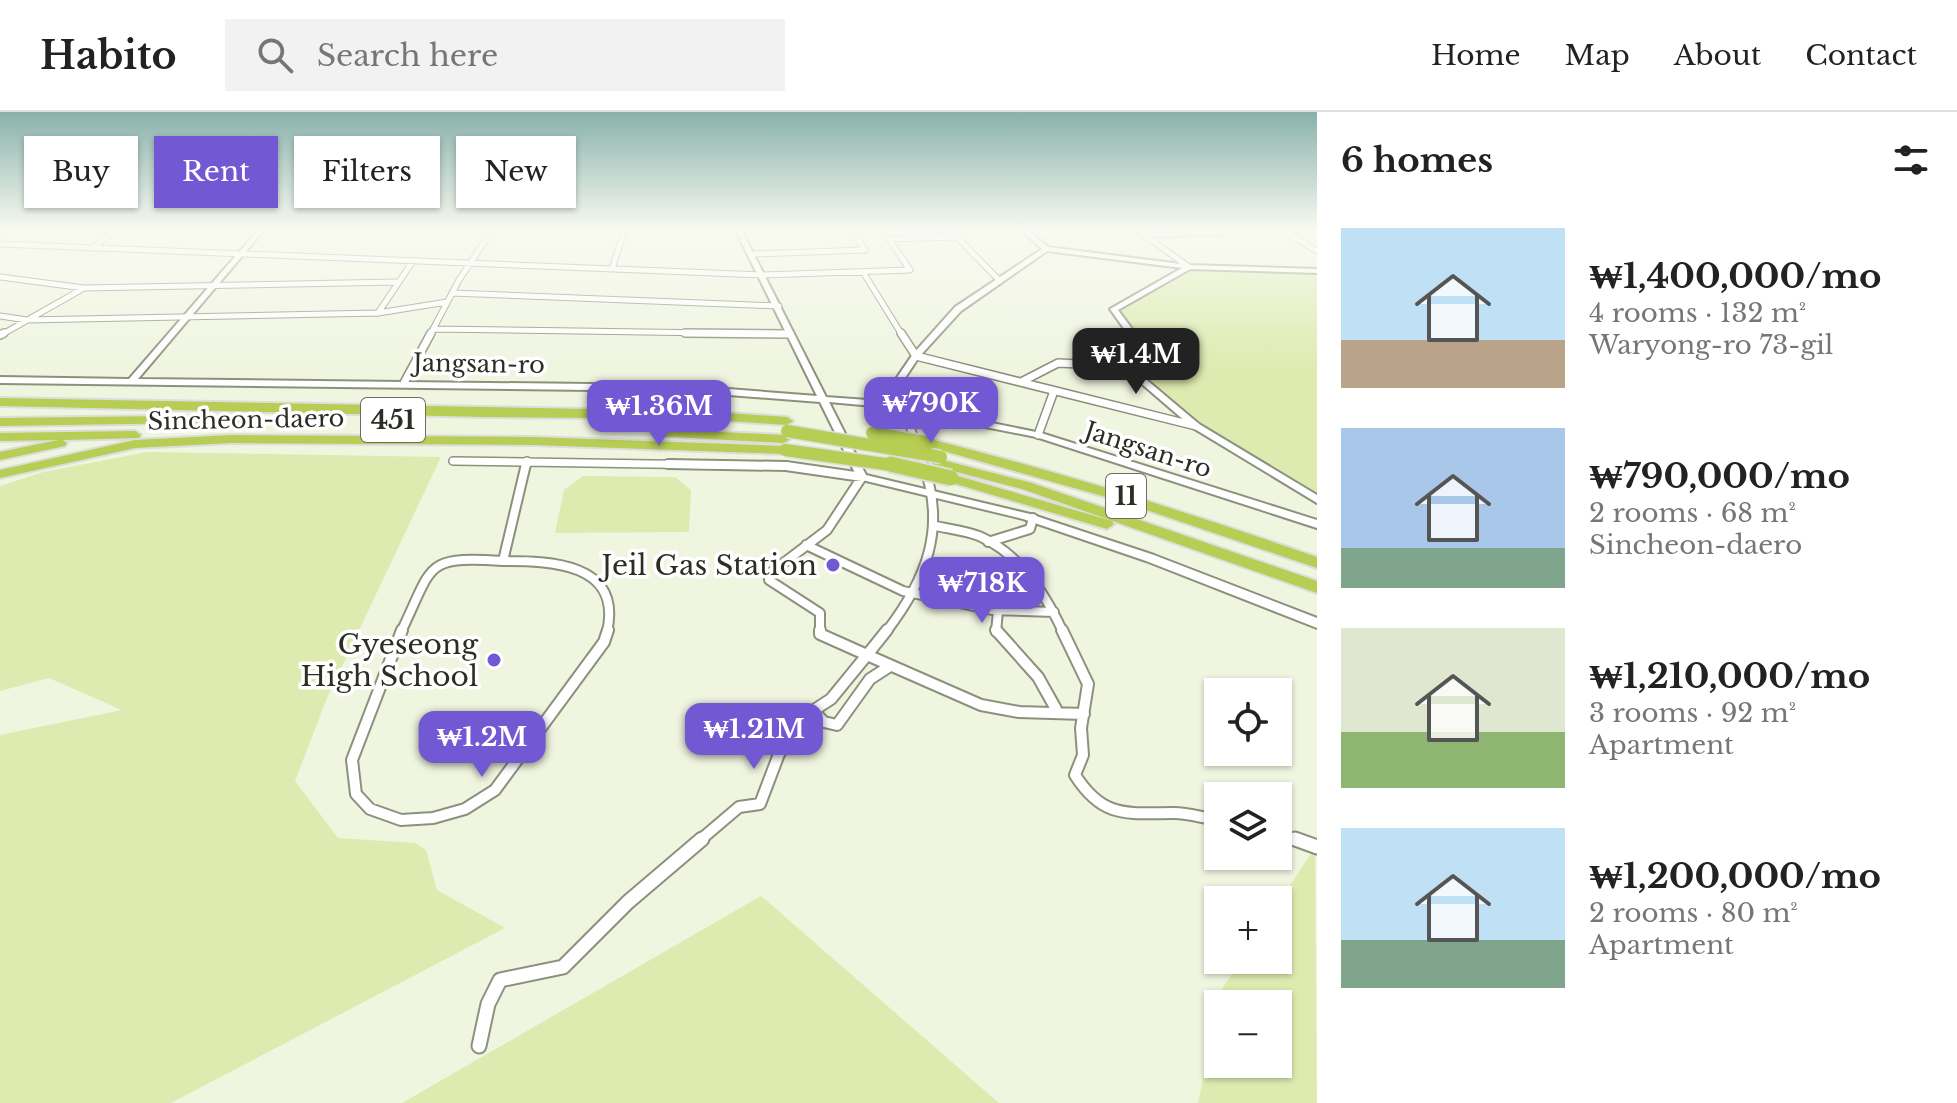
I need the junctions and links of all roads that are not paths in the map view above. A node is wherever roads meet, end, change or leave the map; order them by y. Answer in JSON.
{"nodes":[{"id":1,"x":221,"y":275,"type":"edge"},
{"id":2,"x":402,"y":275,"type":"edge"},
{"id":3,"x":462,"y":275,"type":"edge"},
{"id":4,"x":763,"y":275,"type":"edge"},
{"id":5,"x":865,"y":275,"type":"edge"},
{"id":6,"x":994,"y":275,"type":"edge"},
{"id":7,"x":1008,"y":275,"type":"edge"},
{"id":8,"x":1174,"y":275,"type":"edge"},
{"id":9,"x":0,"y":277,"type":"edge"},
{"id":10,"x":1000,"y":281,"type":"junction"},
{"id":11,"x":397,"y":282,"type":"junction"},
{"id":12,"x":213,"y":285,"type":"junction"},
{"id":13,"x":84,"y":288,"type":"junction"},
{"id":14,"x":452,"y":293,"type":"junction"},
{"id":15,"x":447,"y":302,"type":"junction"},
{"id":16,"x":779,"y":306,"type":"junction"},
{"id":17,"x":378,"y":313,"type":"junction"},
{"id":18,"x":0,"y":316,"type":"edge"},
{"id":19,"x":185,"y":318,"type":"junction"},
{"id":20,"x":27,"y":320,"type":"junction"},
{"id":21,"x":433,"y":329,"type":"junction"},
{"id":22,"x":790,"y":334,"type":"junction"},
{"id":23,"x":0,"y":335,"type":"edge"},
{"id":24,"x":916,"y":356,"type":"junction"},
{"id":25,"x":1125,"y":366,"type":"junction"},
{"id":26,"x":0,"y":378,"type":"edge"},
{"id":27,"x":133,"y":380,"type":"junction"},
{"id":28,"x":1023,"y":381,"type":"junction"},
{"id":29,"x":404,"y":383,"type":"junction"},
{"id":30,"x":1054,"y":391,"type":"junction"},
{"id":31,"x":820,"y":398,"type":"junction"},
{"id":32,"x":2,"y":404,"type":"edge"},
{"id":33,"x":884,"y":404,"type":"junction"},
{"id":34,"x":903,"y":407,"type":"junction"},
{"id":35,"x":0,"y":422,"type":"edge"},
{"id":36,"x":1196,"y":426,"type":"junction"},
{"id":37,"x":0,"y":429,"type":"edge"},
{"id":38,"x":786,"y":435,"type":"junction"},
{"id":39,"x":1038,"y":435,"type":"junction"},
{"id":40,"x":105,"y":436,"type":"junction"},
{"id":41,"x":0,"y":437,"type":"edge"},
{"id":42,"x":232,"y":439,"type":"junction"},
{"id":43,"x":0,"y":456,"type":"edge"},
{"id":44,"x":940,"y":460,"type":"junction"},
{"id":45,"x":453,"y":461,"type":"dead end"},
{"id":46,"x":527,"y":461,"type":"junction"},
{"id":47,"x":0,"y":474,"type":"edge"},
{"id":48,"x":862,"y":477,"type":"junction"},
{"id":49,"x":932,"y":491,"type":"junction"},
{"id":50,"x":1241,"y":500,"type":"junction"},
{"id":51,"x":1317,"y":500,"type":"edge"},
{"id":52,"x":1033,"y":518,"type":"junction"},
{"id":53,"x":1317,"y":524,"type":"edge"},
{"id":54,"x":936,"y":526,"type":"junction"},
{"id":55,"x":1317,"y":530,"type":"edge"},
{"id":56,"x":988,"y":542,"type":"junction"},
{"id":57,"x":806,"y":545,"type":"junction"},
{"id":58,"x":503,"y":561,"type":"junction"},
{"id":59,"x":1317,"y":563,"type":"edge"},
{"id":60,"x":926,"y":567,"type":"junction"},
{"id":61,"x":1317,"y":578,"type":"edge"},
{"id":62,"x":997,"y":582,"type":"dead end"},
{"id":63,"x":1317,"y":587,"type":"edge"},
{"id":64,"x":915,"y":592,"type":"junction"},
{"id":65,"x":1317,"y":598,"type":"edge"},
{"id":66,"x":998,"y":611,"type":"junction"},
{"id":67,"x":1054,"y":612,"type":"junction"},
{"id":68,"x":1317,"y":623,"type":"edge"},
{"id":69,"x":867,"y":655,"type":"junction"},
{"id":70,"x":890,"y":666,"type":"junction"},
{"id":71,"x":1056,"y":709,"type":"junction"},
{"id":72,"x":813,"y":711,"type":"junction"},
{"id":73,"x":1084,"y":714,"type":"junction"},
{"id":74,"x":1204,"y":818,"type":"edge"},
{"id":75,"x":1292,"y":838,"type":"edge"},
{"id":76,"x":1317,"y":847,"type":"edge"},
{"id":77,"x":479,"y":1046,"type":"dead end"}],
"edges":[{"from":1,"to":12,"type":"main road"},
{"from":2,"to":11,"type":"street"},
{"from":3,"to":14,"type":"street"},
{"from":4,"to":16,"type":"main road"},
{"from":5,"to":24,"type":"street"},
{"from":6,"to":10,"type":"street"},
{"from":7,"to":10,"type":"main road"},
{"from":8,"to":25,"type":"main road"},
{"from":9,"to":13,"type":"street"},
{"from":10,"to":24,"type":"main road"},
{"from":11,"to":12,"type":"street"},
{"from":11,"to":17,"type":"street"},
{"from":12,"to":13,"type":"street"},
{"from":12,"to":19,"type":"main road"},
{"from":13,"to":20,"type":"street"},
{"from":14,"to":15,"type":"street"},
{"from":14,"to":16,"type":"street"},
{"from":15,"to":17,"type":"street"},
{"from":15,"to":21,"type":"street"},
{"from":16,"to":22,"type":"main road"},
{"from":17,"to":19,"type":"street"},
{"from":18,"to":20,"type":"street"},
{"from":19,"to":20,"type":"street"},
{"from":19,"to":27,"type":"main road"},
{"from":20,"to":23,"type":"street"},
{"from":21,"to":22,"type":"street"},
{"from":21,"to":29,"type":"street"},
{"from":22,"to":31,"type":"main road"},
{"from":24,"to":28,"type":"street"},
{"from":24,"to":33,"type":"main road"},
{"from":25,"to":28,"type":"street"},
{"from":25,"to":36,"type":"main road"},
{"from":26,"to":27,"type":"main road","name":"Jangsan-ro"},
{"from":27,"to":29,"type":"main road","name":"Jangsan-ro"},
{"from":28,"to":30,"type":"street"},
{"from":29,"to":31,"type":"main road","name":"Jangsan-ro"},
{"from":30,"to":36,"type":"street"},
{"from":30,"to":39,"type":"street"},
{"from":31,"to":33,"type":"main road","name":"Jangsan-ro"},
{"from":31,"to":48,"type":"main road"},
{"from":32,"to":38,"type":"highway","name":"Sincheon-daero"},
{"from":33,"to":34,"type":"main road","name":"Jangsan-ro"},
{"from":34,"to":39,"type":"main road","name":"Jangsan-ro"},
{"from":34,"to":49,"type":"street"},
{"from":35,"to":38,"type":"highway","number":"451"},
{"from":36,"to":51,"type":"main road"},
{"from":37,"to":38,"type":"highway","number":"451"},
{"from":38,"to":42,"type":"highway","name":"Sincheon-daero"},
{"from":38,"to":44,"type":"highway","number":"451"},
{"from":38,"to":59,"type":"highway","number":"11","bridge":true},
{"from":38,"to":65,"type":"highway","number":"11","bridge":true},
{"from":39,"to":50,"type":"main road","name":"Jangsan-ro"},
{"from":40,"to":41,"type":"highway"},
{"from":40,"to":42,"type":"highway"},
{"from":40,"to":43,"type":"highway"},
{"from":42,"to":47,"type":"highway","name":"Sincheon-daero"},
{"from":44,"to":61,"type":"highway","number":"451"},
{"from":44,"to":63,"type":"highway","number":"451"},
{"from":45,"to":46,"type":"street"},
{"from":46,"to":48,"type":"street"},
{"from":46,"to":58,"type":"street"},
{"from":48,"to":49,"type":"main road"},
{"from":48,"to":57,"type":"street"},
{"from":49,"to":52,"type":"main road"},
{"from":49,"to":54,"type":"street"},
{"from":50,"to":53,"type":"main road","name":"Jangsan-ro"},
{"from":50,"to":55,"type":"main road"},
{"from":52,"to":56,"type":"street"},
{"from":52,"to":68,"type":"main road"},
{"from":54,"to":56,"type":"street"},
{"from":54,"to":60,"type":"street"},
{"from":56,"to":67,"type":"street"},
{"from":57,"to":64,"type":"street"},
{"from":57,"to":69,"type":"street"},
{"from":58,"to":58,"type":"street"},
{"from":60,"to":62,"type":"street"},
{"from":60,"to":64,"type":"street"},
{"from":64,"to":66,"type":"street"},
{"from":64,"to":69,"type":"street"},
{"from":66,"to":67,"type":"street"},
{"from":66,"to":71,"type":"street"},
{"from":67,"to":73,"type":"street"},
{"from":69,"to":70,"type":"street"},
{"from":69,"to":72,"type":"street"},
{"from":70,"to":71,"type":"street"},
{"from":70,"to":72,"type":"street"},
{"from":71,"to":73,"type":"street"},
{"from":72,"to":77,"type":"street"},
{"from":73,"to":74,"type":"street"},
{"from":75,"to":76,"type":"street"}]}
